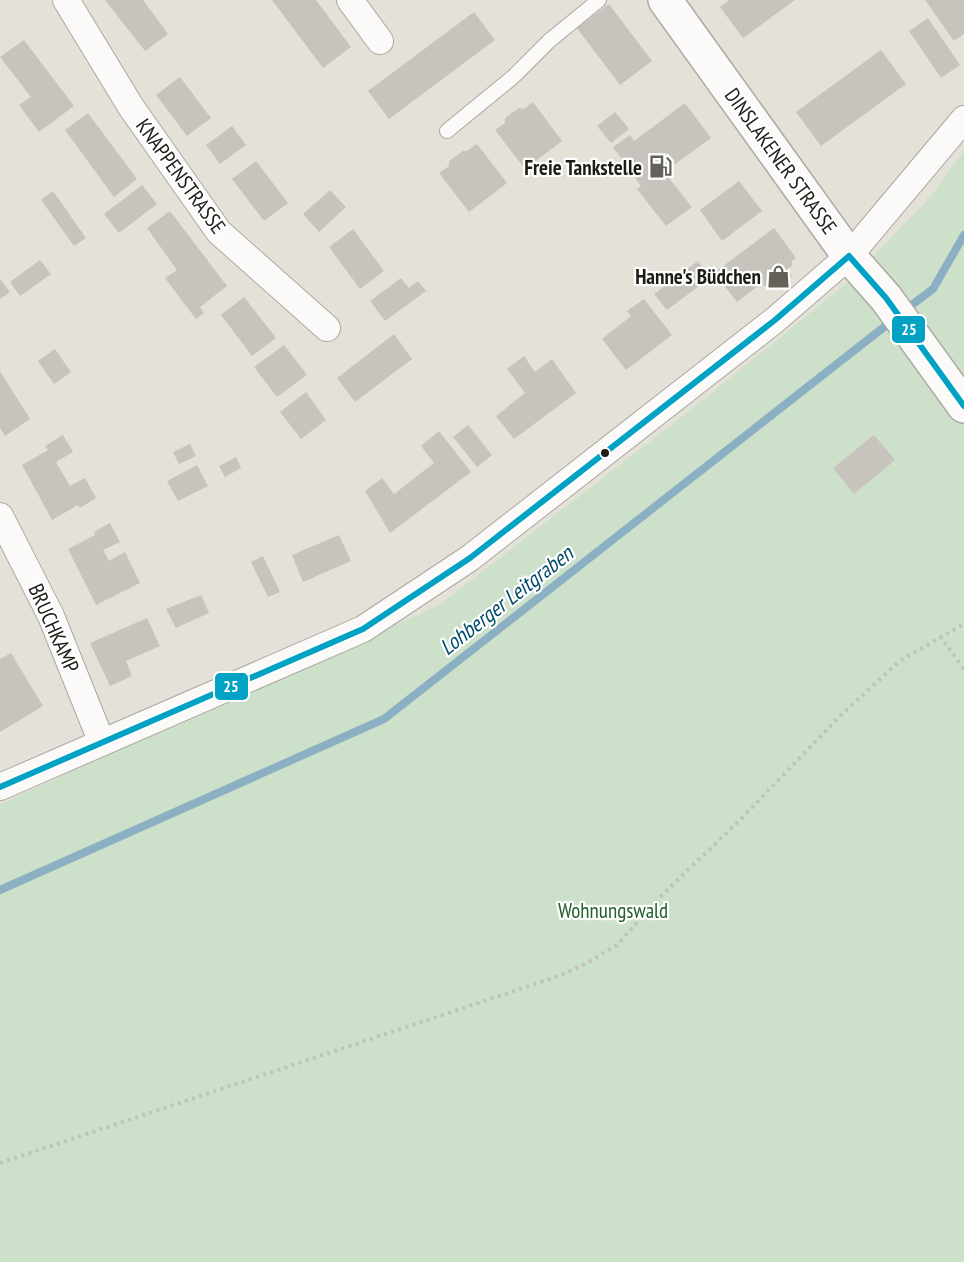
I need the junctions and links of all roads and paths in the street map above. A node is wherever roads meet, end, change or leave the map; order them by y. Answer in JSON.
{"nodes":[{"id":1,"x":66,"y":0,"type":"edge"},
{"id":2,"x":350,"y":0,"type":"edge"},
{"id":3,"x":599,"y":0,"type":"edge"},
{"id":4,"x":665,"y":0,"type":"edge"},
{"id":5,"x":380,"y":41,"type":"dead end"},
{"id":6,"x":964,"y":119,"type":"edge"},
{"id":7,"x":447,"y":131,"type":"dead end"},
{"id":8,"x":849,"y":256,"type":"junction"},
{"id":9,"x":327,"y":327,"type":"dead end"},
{"id":10,"x":964,"y":406,"type":"edge"},
{"id":11,"x":0,"y":516,"type":"edge"},
{"id":12,"x":964,"y":624,"type":"edge"},
{"id":13,"x":940,"y":636,"type":"junction"},
{"id":14,"x":964,"y":669,"type":"edge"},
{"id":15,"x":102,"y":742,"type":"junction"},
{"id":16,"x":0,"y":787,"type":"edge"},
{"id":17,"x":0,"y":1163,"type":"edge"}],
"edges":[{"from":1,"to":9,"type":"street","name":"KNAPPENSTRASSE"},
{"from":2,"to":5,"type":"street"},
{"from":3,"to":7,"type":"lane"},
{"from":4,"to":8,"type":"main road","name":"DINSLAKENER STRASSE"},
{"from":6,"to":8,"type":"street"},
{"from":8,"to":10,"type":"main road","name":"DINSLAKENER STRASSE"},
{"from":8,"to":15,"type":"street"},
{"from":11,"to":15,"type":"street","name":"BRUCHKAMP"},
{"from":12,"to":13,"type":"path"},
{"from":13,"to":14,"type":"path"},
{"from":13,"to":17,"type":"path"},
{"from":15,"to":16,"type":"street"}]}
